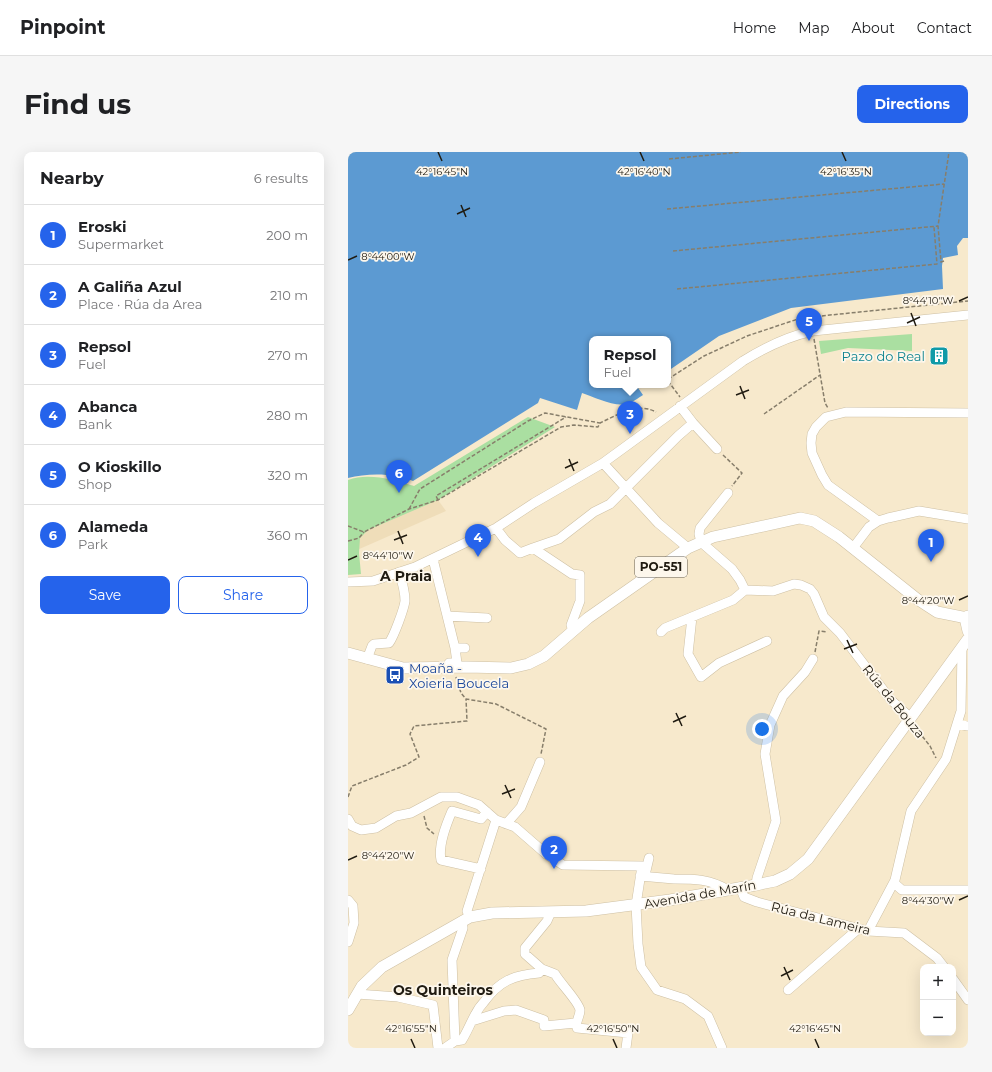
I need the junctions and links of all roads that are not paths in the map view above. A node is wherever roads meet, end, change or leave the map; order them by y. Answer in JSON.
{"nodes":[{"id":1,"x":968,"y":315,"type":"edge"},
{"id":2,"x":680,"y":406,"type":"junction"},
{"id":3,"x":968,"y":413,"type":"edge"},
{"id":4,"x":693,"y":423,"type":"junction"},
{"id":5,"x":717,"y":449,"type":"road end"},
{"id":6,"x":603,"y":463,"type":"junction"},
{"id":7,"x":625,"y":488,"type":"junction"},
{"id":8,"x":728,"y":493,"type":"road end"},
{"id":9,"x":968,"y":519,"type":"edge"},
{"id":10,"x":878,"y":521,"type":"junction"},
{"id":11,"x":496,"y":528,"type":"junction"},
{"id":12,"x":701,"y":542,"type":"junction"},
{"id":13,"x":533,"y":548,"type":"junction"},
{"id":14,"x":688,"y":548,"type":"junction"},
{"id":15,"x":853,"y":548,"type":"junction"},
{"id":16,"x":433,"y":559,"type":"junction"},
{"id":17,"x":399,"y":572,"type":"junction"},
{"id":18,"x":348,"y":582,"type":"edge"},
{"id":19,"x":745,"y":590,"type":"junction"},
{"id":20,"x":447,"y":616,"type":"junction"},
{"id":21,"x":692,"y":617,"type":"junction"},
{"id":22,"x":967,"y":617,"type":"edge"},
{"id":23,"x":487,"y":618,"type":"dead end"},
{"id":24,"x":573,"y":630,"type":"junction"},
{"id":25,"x":968,"y":631,"type":"edge"},
{"id":26,"x":661,"y":632,"type":"dead end"},
{"id":27,"x":767,"y":641,"type":"dead end"},
{"id":28,"x":965,"y":643,"type":"edge"},
{"id":29,"x":454,"y":648,"type":"junction"},
{"id":30,"x":465,"y":648,"type":"dead end"},
{"id":31,"x":348,"y":653,"type":"edge"},
{"id":32,"x":367,"y":659,"type":"junction"},
{"id":33,"x":812,"y":659,"type":"road end"},
{"id":34,"x":449,"y":668,"type":"junction"},
{"id":35,"x":911,"y":718,"type":"junction"},
{"id":36,"x":957,"y":724,"type":"junction"},
{"id":37,"x":968,"y":726,"type":"edge"},
{"id":38,"x":540,"y":762,"type":"road end"},
{"id":39,"x":487,"y":812,"type":"junction"},
{"id":40,"x":348,"y":819,"type":"edge"},
{"id":41,"x":496,"y":820,"type":"junction"},
{"id":42,"x":506,"y":824,"type":"junction"},
{"id":43,"x":649,"y":858,"type":"dead end"},
{"id":44,"x":481,"y":869,"type":"junction"},
{"id":45,"x":642,"y":876,"type":"junction"},
{"id":46,"x":894,"y":883,"type":"junction"},
{"id":47,"x":756,"y":885,"type":"junction"},
{"id":48,"x":740,"y":887,"type":"junction"},
{"id":49,"x":728,"y":890,"type":"junction"},
{"id":50,"x":968,"y":890,"type":"edge"},
{"id":51,"x":348,"y":900,"type":"edge"},
{"id":52,"x":636,"y":905,"type":"junction"},
{"id":53,"x":551,"y":912,"type":"junction"},
{"id":54,"x":466,"y":919,"type":"junction"},
{"id":55,"x":858,"y":929,"type":"junction"},
{"id":56,"x":868,"y":931,"type":"junction"},
{"id":57,"x":348,"y":942,"type":"edge"},
{"id":58,"x":942,"y":964,"type":"edge"},
{"id":59,"x":542,"y":969,"type":"junction"},
{"id":60,"x":956,"y":983,"type":"edge"},
{"id":61,"x":788,"y":990,"type":"dead end"},
{"id":62,"x":353,"y":996,"type":"edge"},
{"id":63,"x":968,"y":1000,"type":"edge"},
{"id":64,"x":348,"y":1010,"type":"edge"},
{"id":65,"x":472,"y":1021,"type":"junction"},
{"id":66,"x":576,"y":1023,"type":"junction"},
{"id":67,"x":455,"y":1041,"type":"junction"},
{"id":68,"x":438,"y":1048,"type":"edge"},
{"id":69,"x":445,"y":1048,"type":"edge"},
{"id":70,"x":626,"y":1048,"type":"edge"},
{"id":71,"x":722,"y":1048,"type":"edge"}],
"edges":[{"from":1,"to":2,"type":"street"},
{"from":2,"to":4,"type":"street"},
{"from":2,"to":6,"type":"street"},
{"from":3,"to":10,"type":"street"},
{"from":4,"to":5,"type":"street"},
{"from":4,"to":7,"type":"street"},
{"from":6,"to":7,"type":"street"},
{"from":6,"to":11,"type":"street"},
{"from":7,"to":13,"type":"street"},
{"from":7,"to":14,"type":"street"},
{"from":8,"to":12,"type":"street"},
{"from":9,"to":10,"type":"street"},
{"from":10,"to":15,"type":"street"},
{"from":11,"to":13,"type":"street"},
{"from":11,"to":16,"type":"street"},
{"from":12,"to":14,"type":"main road","number":"PO-551"},
{"from":12,"to":15,"type":"main road","number":"PO-551"},
{"from":12,"to":19,"type":"street"},
{"from":13,"to":24,"type":"street"},
{"from":14,"to":24,"type":"main road","number":"PO-551"},
{"from":15,"to":22,"type":"main road","number":"PO-551"},
{"from":16,"to":17,"type":"street"},
{"from":16,"to":20,"type":"street"},
{"from":17,"to":18,"type":"street"},
{"from":17,"to":32,"type":"street"},
{"from":19,"to":21,"type":"street"},
{"from":19,"to":35,"type":"street","name":"Rúa da Bouza"},
{"from":20,"to":23,"type":"street"},
{"from":20,"to":29,"type":"street"},
{"from":21,"to":26,"type":"street"},
{"from":21,"to":27,"type":"street"},
{"from":22,"to":25,"type":"main road","number":"PO-551"},
{"from":24,"to":34,"type":"main road","number":"PO-551"},
{"from":28,"to":35,"type":"main road","name":"Avenida de Marín"},
{"from":28,"to":36,"type":"street"},
{"from":29,"to":30,"type":"street"},
{"from":29,"to":34,"type":"street"},
{"from":31,"to":32,"type":"main road","number":"PO-551"},
{"from":32,"to":34,"type":"main road","number":"PO-551"},
{"from":33,"to":47,"type":"street"},
{"from":35,"to":47,"type":"main road","name":"Avenida de Marín"},
{"from":36,"to":37,"type":"street"},
{"from":36,"to":46,"type":"street"},
{"from":38,"to":42,"type":"street"},
{"from":39,"to":40,"type":"street"},
{"from":39,"to":41,"type":"street"},
{"from":39,"to":44,"type":"street"},
{"from":41,"to":42,"type":"street"},
{"from":41,"to":44,"type":"street"},
{"from":42,"to":45,"type":"street"},
{"from":43,"to":45,"type":"street"},
{"from":44,"to":54,"type":"street"},
{"from":45,"to":49,"type":"street"},
{"from":45,"to":52,"type":"street"},
{"from":46,"to":50,"type":"street"},
{"from":46,"to":56,"type":"street"},
{"from":47,"to":48,"type":"main road","name":"Avenida de Marín"},
{"from":48,"to":49,"type":"main road","name":"Avenida de Marín"},
{"from":48,"to":55,"type":"street","name":"Rúa da Lameira"},
{"from":49,"to":52,"type":"main road","name":"Avenida de Marín"},
{"from":51,"to":57,"type":"street"},
{"from":52,"to":53,"type":"main road","name":"Avenida de Marín"},
{"from":52,"to":71,"type":"street"},
{"from":53,"to":54,"type":"main road","name":"Avenida de Marín"},
{"from":53,"to":59,"type":"street"},
{"from":54,"to":62,"type":"main road","name":"Avenida de Marín"},
{"from":54,"to":67,"type":"street"},
{"from":55,"to":56,"type":"street","name":"Rúa da Lameira"},
{"from":55,"to":61,"type":"street"},
{"from":56,"to":58,"type":"street","name":"Rúa da Lameira"},
{"from":59,"to":65,"type":"street"},
{"from":59,"to":66,"type":"street"},
{"from":60,"to":63,"type":"street"},
{"from":62,"to":64,"type":"main road","name":"Avenida de Marín"},
{"from":62,"to":68,"type":"street"},
{"from":65,"to":66,"type":"street"},
{"from":65,"to":67,"type":"street"},
{"from":66,"to":70,"type":"street"},
{"from":67,"to":69,"type":"street"}]}
